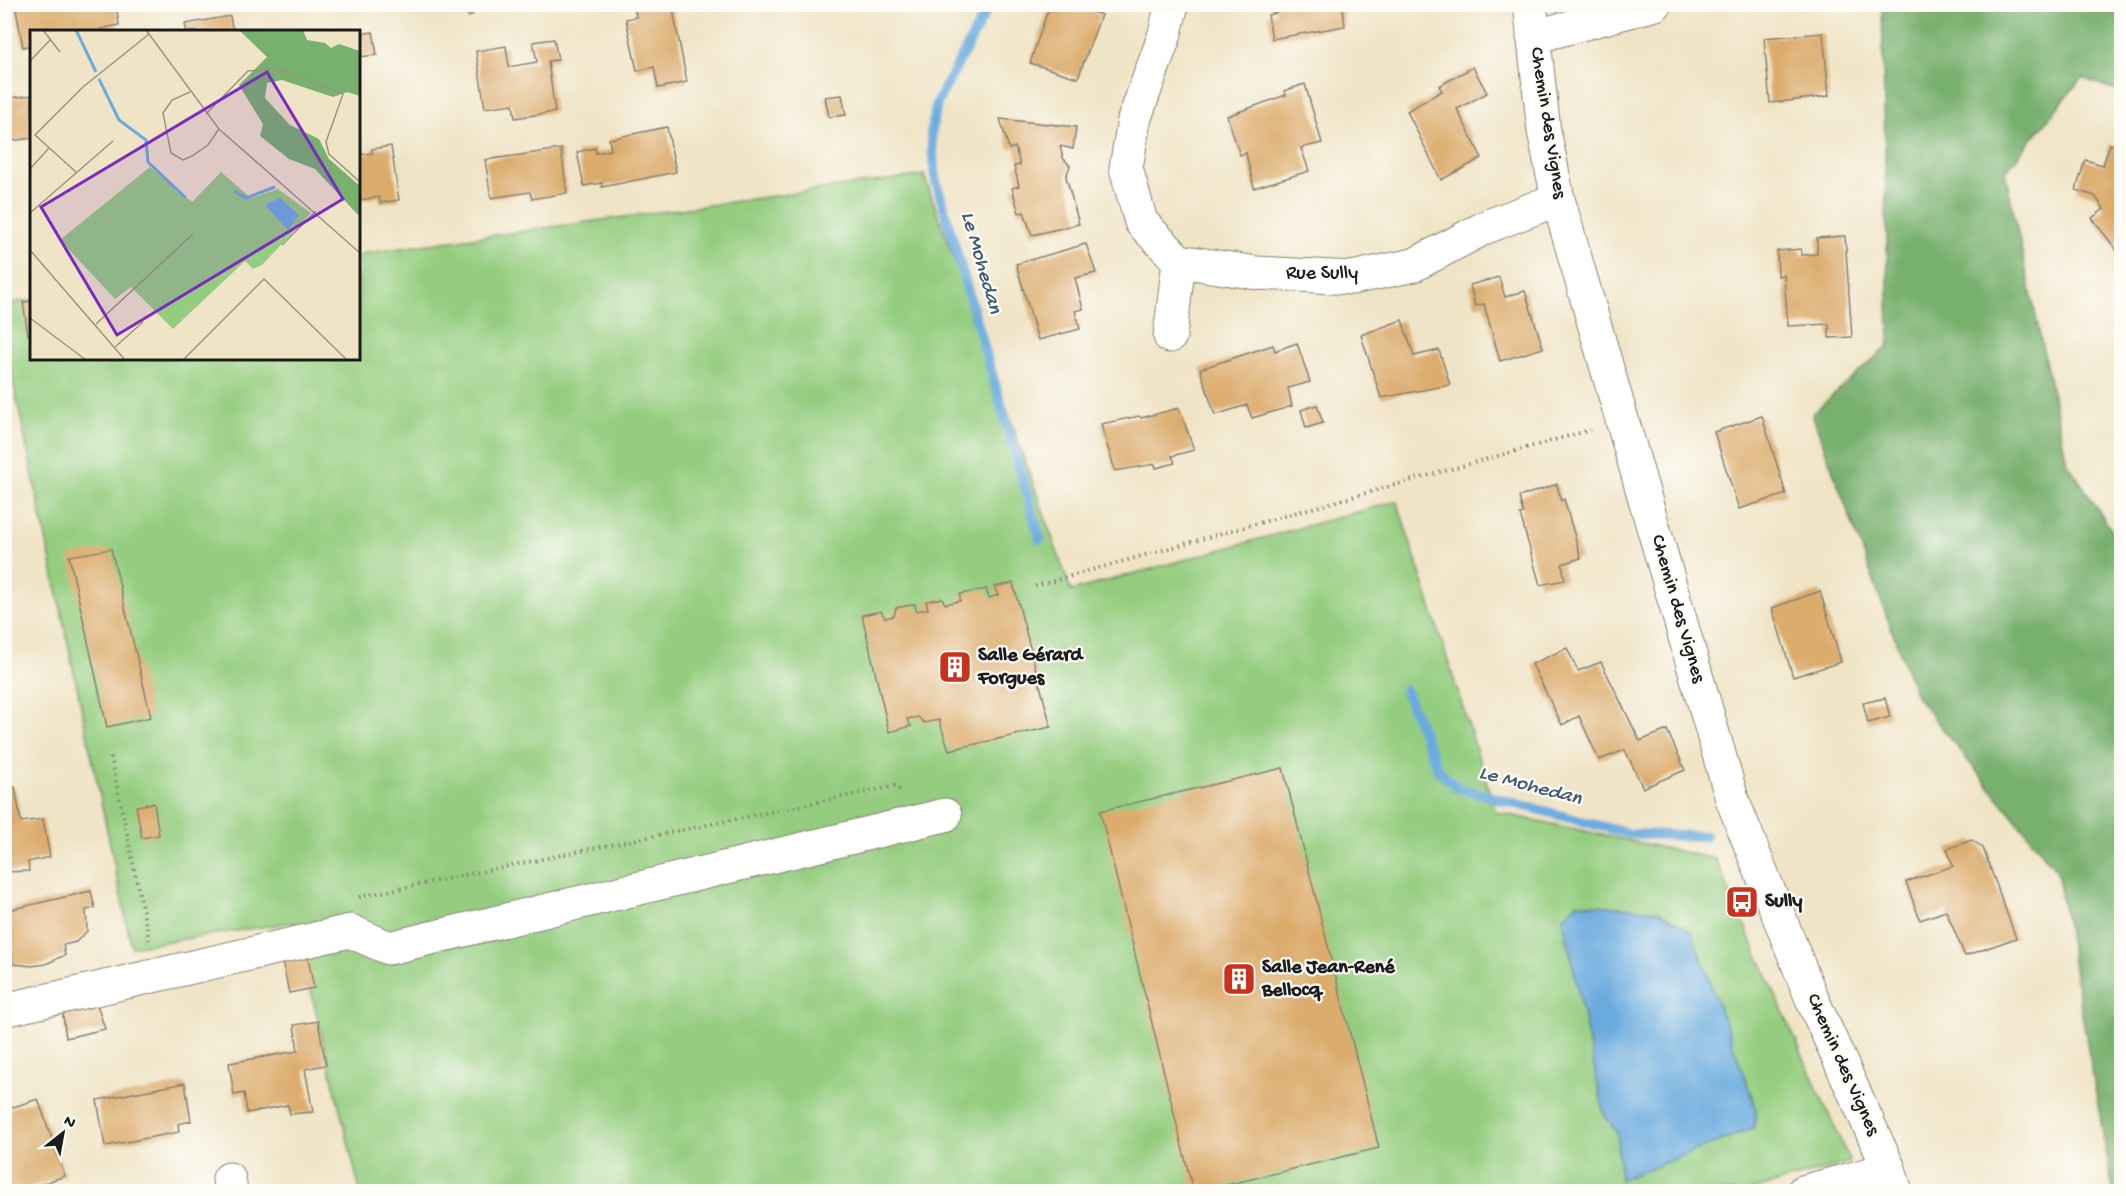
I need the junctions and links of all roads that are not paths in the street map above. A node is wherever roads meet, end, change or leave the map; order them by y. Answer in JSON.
{"nodes":[{"id":1,"x":1172,"y":4,"type":"edge"},
{"id":2,"x":1530,"y":4,"type":"edge"},
{"id":3,"x":1655,"y":4,"type":"edge"},
{"id":4,"x":1533,"y":37,"type":"junction"},
{"id":5,"x":1558,"y":199,"type":"junction"},
{"id":6,"x":1179,"y":261,"type":"junction"},
{"id":7,"x":1170,"y":336,"type":"dead end"},
{"id":8,"x":945,"y":815,"type":"road end"},
{"id":9,"x":4,"y":1010,"type":"edge"},
{"id":10,"x":1893,"y":1180,"type":"edge"},
{"id":11,"x":1803,"y":1191,"type":"edge"}],
"edges":[{"from":1,"to":6,"type":"street"},
{"from":2,"to":4,"type":"street","name":"Chemin des Vignes"},
{"from":3,"to":4,"type":"street"},
{"from":4,"to":5,"type":"street","name":"Chemin des Vignes"},
{"from":5,"to":6,"type":"street","name":"Rue Sully"},
{"from":5,"to":10,"type":"street","name":"Chemin des Vignes"},
{"from":6,"to":7,"type":"street"},
{"from":8,"to":9,"type":"street"},
{"from":10,"to":11,"type":"street"}]}
